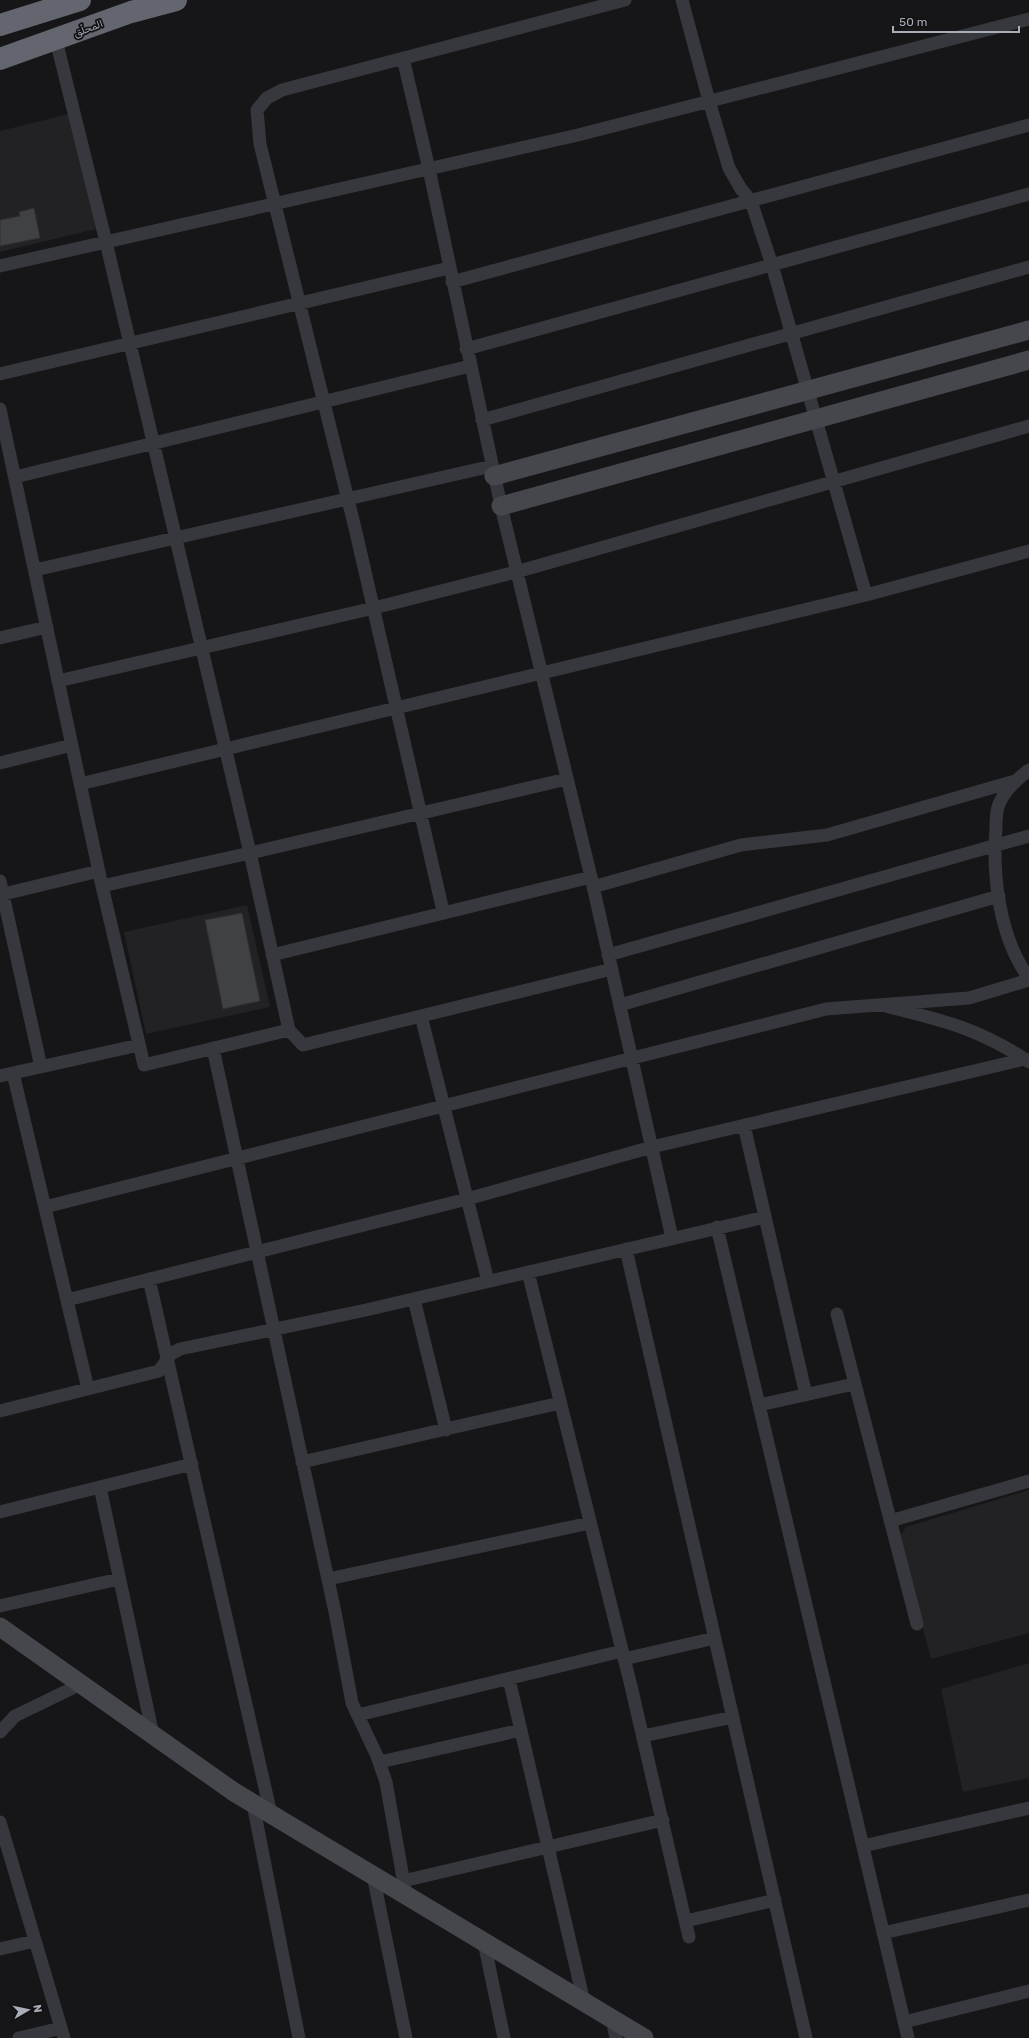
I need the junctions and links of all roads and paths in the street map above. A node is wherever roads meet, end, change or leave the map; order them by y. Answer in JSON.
{"nodes":[{"id":1,"x":80,"y":0,"type":"edge"},
{"id":2,"x":176,"y":0,"type":"edge"},
{"id":3,"x":625,"y":0,"type":"edge"},
{"id":4,"x":682,"y":0,"type":"edge"},
{"id":5,"x":1029,"y":19,"type":"edge"},
{"id":6,"x":0,"y":26,"type":"edge"},
{"id":7,"x":56,"y":40,"type":"junction"},
{"id":8,"x":403,"y":58,"type":"junction"},
{"id":9,"x":0,"y":60,"type":"edge"},
{"id":10,"x":709,"y":101,"type":"junction"},
{"id":11,"x":1029,"y":124,"type":"edge"},
{"id":12,"x":429,"y":169,"type":"junction"},
{"id":13,"x":1029,"y":194,"type":"edge"},
{"id":14,"x":751,"y":201,"type":"junction"},
{"id":15,"x":274,"y":204,"type":"junction"},
{"id":16,"x":106,"y":242,"type":"junction"},
{"id":17,"x":772,"y":265,"type":"junction"},
{"id":18,"x":0,"y":266,"type":"edge"},
{"id":19,"x":1029,"y":267,"type":"edge"},
{"id":20,"x":449,"y":268,"type":"junction"},
{"id":21,"x":452,"y":282,"type":"junction"},
{"id":22,"x":300,"y":304,"type":"junction"},
{"id":23,"x":1029,"y":330,"type":"edge"},
{"id":24,"x":792,"y":333,"type":"junction"},
{"id":25,"x":130,"y":344,"type":"junction"},
{"id":26,"x":466,"y":349,"type":"junction"},
{"id":27,"x":1029,"y":360,"type":"edge"},
{"id":28,"x":470,"y":366,"type":"junction"},
{"id":29,"x":0,"y":374,"type":"edge"},
{"id":30,"x":808,"y":391,"type":"junction"},
{"id":31,"x":324,"y":402,"type":"junction"},
{"id":32,"x":0,"y":409,"type":"edge"},
{"id":33,"x":816,"y":419,"type":"junction"},
{"id":34,"x":482,"y":420,"type":"junction"},
{"id":35,"x":1029,"y":426,"type":"edge"},
{"id":36,"x":153,"y":443,"type":"junction"},
{"id":37,"x":493,"y":471,"type":"junction"},
{"id":38,"x":15,"y":477,"type":"junction"},
{"id":39,"x":834,"y":482,"type":"junction"},
{"id":40,"x":348,"y":499,"type":"junction"},
{"id":41,"x":501,"y":506,"type":"junction"},
{"id":42,"x":176,"y":538,"type":"junction"},
{"id":43,"x":1029,"y":551,"type":"edge"},
{"id":44,"x":35,"y":570,"type":"junction"},
{"id":45,"x":516,"y":572,"type":"junction"},
{"id":46,"x":866,"y":595,"type":"junction"},
{"id":47,"x":374,"y":608,"type":"junction"},
{"id":48,"x":47,"y":626,"type":"junction"},
{"id":49,"x":0,"y":638,"type":"edge"},
{"id":50,"x":201,"y":648,"type":"junction"},
{"id":51,"x":541,"y":674,"type":"junction"},
{"id":52,"x":58,"y":680,"type":"junction"},
{"id":53,"x":397,"y":709,"type":"junction"},
{"id":54,"x":72,"y":745,"type":"junction"},
{"id":55,"x":226,"y":750,"type":"junction"},
{"id":56,"x":0,"y":763,"type":"edge"},
{"id":57,"x":1029,"y":770,"type":"edge"},
{"id":58,"x":567,"y":779,"type":"junction"},
{"id":59,"x":1015,"y":781,"type":"junction"},
{"id":60,"x":80,"y":784,"type":"junction"},
{"id":61,"x":420,"y":813,"type":"junction"},
{"id":62,"x":1029,"y":836,"type":"edge"},
{"id":63,"x":994,"y":846,"type":"junction"},
{"id":64,"x":250,"y":853,"type":"junction"},
{"id":65,"x":99,"y":871,"type":"junction"},
{"id":66,"x":0,"y":881,"type":"edge"},
{"id":67,"x":592,"y":882,"type":"junction"},
{"id":68,"x":102,"y":886,"type":"junction"},
{"id":69,"x":1,"y":895,"type":"edge"},
{"id":70,"x":999,"y":896,"type":"junction"},
{"id":71,"x":443,"y":912,"type":"junction"},
{"id":72,"x":272,"y":955,"type":"junction"},
{"id":73,"x":608,"y":955,"type":"junction"},
{"id":74,"x":612,"y":968,"type":"junction"},
{"id":75,"x":1029,"y":979,"type":"edge"},
{"id":76,"x":878,"y":1004,"type":"junction"},
{"id":77,"x":620,"y":1005,"type":"junction"},
{"id":78,"x":421,"y":1016,"type":"junction"},
{"id":79,"x":289,"y":1030,"type":"junction"},
{"id":80,"x":139,"y":1045,"type":"junction"},
{"id":81,"x":213,"y":1048,"type":"junction"},
{"id":82,"x":632,"y":1058,"type":"junction"},
{"id":83,"x":1027,"y":1061,"type":"edge"},
{"id":84,"x":41,"y":1067,"type":"junction"},
{"id":85,"x":6,"y":1074,"type":"edge"},
{"id":86,"x":443,"y":1106,"type":"junction"},
{"id":87,"x":744,"y":1125,"type":"junction"},
{"id":88,"x":652,"y":1147,"type":"junction"},
{"id":89,"x":237,"y":1158,"type":"junction"},
{"id":90,"x":467,"y":1199,"type":"junction"},
{"id":91,"x":45,"y":1207,"type":"junction"},
{"id":92,"x":765,"y":1216,"type":"junction"},
{"id":93,"x":717,"y":1228,"type":"junction"},
{"id":94,"x":672,"y":1238,"type":"junction"},
{"id":95,"x":626,"y":1249,"type":"junction"},
{"id":96,"x":257,"y":1252,"type":"junction"},
{"id":97,"x":528,"y":1272,"type":"junction"},
{"id":98,"x":150,"y":1279,"type":"junction"},
{"id":99,"x":488,"y":1281,"type":"junction"},
{"id":100,"x":414,"y":1299,"type":"junction"},
{"id":101,"x":66,"y":1300,"type":"junction"},
{"id":102,"x":837,"y":1314,"type":"dead end"},
{"id":103,"x":274,"y":1329,"type":"junction"},
{"id":104,"x":169,"y":1358,"type":"junction"},
{"id":105,"x":854,"y":1384,"type":"junction"},
{"id":106,"x":88,"y":1389,"type":"junction"},
{"id":107,"x":806,"y":1395,"type":"junction"},
{"id":108,"x":560,"y":1403,"type":"junction"},
{"id":109,"x":759,"y":1405,"type":"junction"},
{"id":110,"x":0,"y":1411,"type":"edge"},
{"id":111,"x":446,"y":1430,"type":"junction"},
{"id":112,"x":302,"y":1462,"type":"junction"},
{"id":113,"x":192,"y":1464,"type":"junction"},
{"id":114,"x":1029,"y":1481,"type":"edge"},
{"id":115,"x":100,"y":1487,"type":"junction"},
{"id":116,"x":0,"y":1512,"type":"edge"},
{"id":117,"x":890,"y":1521,"type":"junction"},
{"id":118,"x":590,"y":1523,"type":"junction"},
{"id":119,"x":119,"y":1578,"type":"junction"},
{"id":120,"x":328,"y":1579,"type":"junction"},
{"id":121,"x":0,"y":1606,"type":"edge"},
{"id":122,"x":917,"y":1624,"type":"dead end"},
{"id":123,"x":0,"y":1627,"type":"edge"},
{"id":124,"x":715,"y":1638,"type":"junction"},
{"id":125,"x":623,"y":1655,"type":"junction"},
{"id":126,"x":509,"y":1679,"type":"junction"},
{"id":127,"x":81,"y":1684,"type":"junction"},
{"id":128,"x":358,"y":1715,"type":"junction"},
{"id":129,"x":733,"y":1716,"type":"junction"},
{"id":130,"x":521,"y":1730,"type":"junction"},
{"id":131,"x":0,"y":1732,"type":"edge"},
{"id":132,"x":153,"y":1735,"type":"junction"},
{"id":133,"x":643,"y":1736,"type":"junction"},
{"id":134,"x":380,"y":1762,"type":"junction"},
{"id":135,"x":254,"y":1804,"type":"junction"},
{"id":136,"x":1029,"y":1808,"type":"edge"},
{"id":137,"x":271,"y":1814,"type":"junction"},
{"id":138,"x":662,"y":1820,"type":"junction"},
{"id":139,"x":0,"y":1822,"type":"edge"},
{"id":140,"x":3,"y":1845,"type":"edge"},
{"id":141,"x":863,"y":1846,"type":"junction"},
{"id":142,"x":548,"y":1847,"type":"junction"},
{"id":143,"x":373,"y":1875,"type":"junction"},
{"id":144,"x":404,"y":1888,"type":"junction"},
{"id":145,"x":775,"y":1900,"type":"junction"},
{"id":146,"x":1029,"y":1900,"type":"edge"},
{"id":147,"x":686,"y":1921,"type":"junction"},
{"id":148,"x":883,"y":1933,"type":"junction"},
{"id":149,"x":689,"y":1936,"type":"dead end"},
{"id":150,"x":35,"y":1941,"type":"junction"},
{"id":151,"x":484,"y":1942,"type":"junction"},
{"id":152,"x":0,"y":1949,"type":"edge"},
{"id":153,"x":1029,"y":1991,"type":"edge"},
{"id":154,"x":584,"y":2002,"type":"junction"},
{"id":155,"x":612,"y":2019,"type":"junction"},
{"id":156,"x":904,"y":2022,"type":"junction"},
{"id":157,"x":62,"y":2033,"type":"edge"},
{"id":158,"x":19,"y":2038,"type":"edge"},
{"id":159,"x":299,"y":2038,"type":"edge"},
{"id":160,"x":406,"y":2038,"type":"edge"},
{"id":161,"x":504,"y":2038,"type":"edge"},
{"id":162,"x":616,"y":2038,"type":"edge"},
{"id":163,"x":644,"y":2038,"type":"edge"},
{"id":164,"x":806,"y":2038,"type":"edge"},
{"id":165,"x":908,"y":2038,"type":"edge"}],
"edges":[{"from":1,"to":6,"type":"highway"},
{"from":2,"to":7,"type":"highway","name":"المحلّق"},
{"from":3,"to":8,"type":"street"},
{"from":4,"to":10,"type":"street"},
{"from":5,"to":10,"type":"street"},
{"from":7,"to":9,"type":"highway","name":"المحلّق"},
{"from":7,"to":16,"type":"street"},
{"from":8,"to":12,"type":"street"},
{"from":8,"to":15,"type":"street"},
{"from":10,"to":12,"type":"street"},
{"from":10,"to":14,"type":"street"},
{"from":11,"to":14,"type":"street"},
{"from":12,"to":15,"type":"street"},
{"from":12,"to":20,"type":"street"},
{"from":13,"to":17,"type":"street"},
{"from":14,"to":17,"type":"street"},
{"from":14,"to":21,"type":"street"},
{"from":15,"to":16,"type":"street"},
{"from":15,"to":22,"type":"street"},
{"from":16,"to":18,"type":"street"},
{"from":16,"to":25,"type":"street"},
{"from":17,"to":24,"type":"street"},
{"from":17,"to":26,"type":"street"},
{"from":19,"to":24,"type":"street"},
{"from":20,"to":21,"type":"street"},
{"from":20,"to":22,"type":"street"},
{"from":21,"to":26,"type":"street"},
{"from":22,"to":25,"type":"street"},
{"from":22,"to":31,"type":"street"},
{"from":23,"to":30,"type":"street"},
{"from":24,"to":30,"type":"street"},
{"from":24,"to":34,"type":"street"},
{"from":25,"to":29,"type":"street"},
{"from":25,"to":36,"type":"street"},
{"from":26,"to":28,"type":"street"},
{"from":27,"to":33,"type":"street"},
{"from":28,"to":31,"type":"street"},
{"from":28,"to":34,"type":"street"},
{"from":30,"to":33,"type":"street"},
{"from":30,"to":37,"type":"street"},
{"from":31,"to":36,"type":"street"},
{"from":31,"to":40,"type":"street"},
{"from":32,"to":38,"type":"street"},
{"from":33,"to":39,"type":"street"},
{"from":33,"to":41,"type":"street"},
{"from":34,"to":37,"type":"street"},
{"from":35,"to":39,"type":"street"},
{"from":36,"to":38,"type":"street"},
{"from":36,"to":42,"type":"street"},
{"from":37,"to":40,"type":"street"},
{"from":37,"to":41,"type":"street"},
{"from":38,"to":44,"type":"street"},
{"from":39,"to":45,"type":"street"},
{"from":39,"to":46,"type":"street"},
{"from":40,"to":42,"type":"street"},
{"from":40,"to":47,"type":"street"},
{"from":41,"to":45,"type":"street"},
{"from":42,"to":44,"type":"street"},
{"from":42,"to":50,"type":"street"},
{"from":43,"to":46,"type":"street"},
{"from":44,"to":48,"type":"street"},
{"from":45,"to":47,"type":"street"},
{"from":45,"to":51,"type":"street"},
{"from":46,"to":51,"type":"street"},
{"from":47,"to":50,"type":"street"},
{"from":47,"to":53,"type":"street"},
{"from":48,"to":49,"type":"street"},
{"from":48,"to":52,"type":"street"},
{"from":50,"to":52,"type":"street"},
{"from":50,"to":55,"type":"street"},
{"from":51,"to":53,"type":"street"},
{"from":51,"to":58,"type":"street"},
{"from":52,"to":54,"type":"street"},
{"from":53,"to":55,"type":"street"},
{"from":53,"to":61,"type":"street"},
{"from":54,"to":56,"type":"street"},
{"from":54,"to":60,"type":"street"},
{"from":55,"to":60,"type":"street"},
{"from":55,"to":64,"type":"street"},
{"from":57,"to":59,"type":"street"},
{"from":58,"to":61,"type":"street"},
{"from":58,"to":67,"type":"street"},
{"from":59,"to":63,"type":"street"},
{"from":59,"to":67,"type":"street"},
{"from":60,"to":65,"type":"street"},
{"from":61,"to":64,"type":"street"},
{"from":61,"to":71,"type":"street"},
{"from":62,"to":63,"type":"street"},
{"from":63,"to":70,"type":"street"},
{"from":63,"to":73,"type":"street"},
{"from":64,"to":68,"type":"street"},
{"from":64,"to":72,"type":"street"},
{"from":65,"to":68,"type":"street"},
{"from":65,"to":69,"type":"street"},
{"from":66,"to":69,"type":"street"},
{"from":67,"to":71,"type":"street"},
{"from":67,"to":73,"type":"street"},
{"from":68,"to":80,"type":"street"},
{"from":69,"to":84,"type":"street"},
{"from":70,"to":75,"type":"street"},
{"from":70,"to":77,"type":"street"},
{"from":71,"to":72,"type":"street"},
{"from":72,"to":79,"type":"street"},
{"from":73,"to":74,"type":"street"},
{"from":74,"to":77,"type":"street"},
{"from":74,"to":78,"type":"street"},
{"from":75,"to":76,"type":"street"},
{"from":76,"to":82,"type":"street"},
{"from":76,"to":83,"type":"street"},
{"from":77,"to":82,"type":"street"},
{"from":78,"to":79,"type":"street"},
{"from":78,"to":86,"type":"street"},
{"from":79,"to":81,"type":"street"},
{"from":80,"to":81,"type":"street"},
{"from":80,"to":84,"type":"street"},
{"from":81,"to":89,"type":"street"},
{"from":82,"to":86,"type":"street"},
{"from":82,"to":88,"type":"street"},
{"from":83,"to":87,"type":"street"},
{"from":84,"to":85,"type":"street"},
{"from":85,"to":91,"type":"street"},
{"from":86,"to":89,"type":"street"},
{"from":86,"to":90,"type":"street"},
{"from":87,"to":88,"type":"street"},
{"from":87,"to":92,"type":"street"},
{"from":88,"to":90,"type":"street"},
{"from":88,"to":94,"type":"street"},
{"from":89,"to":91,"type":"street"},
{"from":89,"to":96,"type":"street"},
{"from":90,"to":96,"type":"street"},
{"from":90,"to":99,"type":"street"},
{"from":91,"to":101,"type":"street"},
{"from":92,"to":93,"type":"street"},
{"from":92,"to":107,"type":"street"},
{"from":93,"to":94,"type":"street"},
{"from":93,"to":109,"type":"street"},
{"from":94,"to":95,"type":"street"},
{"from":95,"to":97,"type":"street"},
{"from":95,"to":124,"type":"street"},
{"from":96,"to":98,"type":"street"},
{"from":96,"to":103,"type":"street"},
{"from":97,"to":99,"type":"street"},
{"from":97,"to":108,"type":"street"},
{"from":98,"to":101,"type":"street"},
{"from":98,"to":104,"type":"street"},
{"from":99,"to":100,"type":"street"},
{"from":100,"to":103,"type":"street"},
{"from":100,"to":111,"type":"street"},
{"from":101,"to":106,"type":"street"},
{"from":102,"to":105,"type":"street"},
{"from":103,"to":104,"type":"street"},
{"from":103,"to":112,"type":"street"},
{"from":104,"to":106,"type":"street"},
{"from":104,"to":113,"type":"street"},
{"from":105,"to":107,"type":"street"},
{"from":105,"to":117,"type":"street"},
{"from":106,"to":110,"type":"street"},
{"from":107,"to":109,"type":"street"},
{"from":108,"to":111,"type":"street"},
{"from":108,"to":118,"type":"street"},
{"from":109,"to":141,"type":"street"},
{"from":111,"to":112,"type":"street"},
{"from":112,"to":120,"type":"street"},
{"from":113,"to":115,"type":"street"},
{"from":113,"to":137,"type":"street"},
{"from":114,"to":117,"type":"street"},
{"from":115,"to":116,"type":"street"},
{"from":115,"to":119,"type":"street"},
{"from":117,"to":122,"type":"street"},
{"from":118,"to":120,"type":"street"},
{"from":118,"to":125,"type":"street"},
{"from":119,"to":121,"type":"street"},
{"from":119,"to":132,"type":"street"},
{"from":120,"to":128,"type":"street"},
{"from":123,"to":127,"type":"street"},
{"from":124,"to":125,"type":"street"},
{"from":124,"to":129,"type":"street"},
{"from":125,"to":126,"type":"street"},
{"from":125,"to":133,"type":"street"},
{"from":126,"to":128,"type":"street"},
{"from":126,"to":130,"type":"street"},
{"from":127,"to":131,"type":"street"},
{"from":127,"to":132,"type":"street"},
{"from":128,"to":134,"type":"street"},
{"from":129,"to":133,"type":"street"},
{"from":129,"to":145,"type":"street"},
{"from":130,"to":134,"type":"street"},
{"from":130,"to":142,"type":"street"},
{"from":132,"to":135,"type":"street"},
{"from":133,"to":138,"type":"street"},
{"from":134,"to":144,"type":"street"},
{"from":135,"to":137,"type":"street"},
{"from":135,"to":159,"type":"street"},
{"from":136,"to":141,"type":"street"},
{"from":137,"to":143,"type":"street"},
{"from":138,"to":142,"type":"street"},
{"from":138,"to":147,"type":"street"},
{"from":139,"to":140,"type":"street"},
{"from":140,"to":150,"type":"street"},
{"from":141,"to":148,"type":"street"},
{"from":142,"to":144,"type":"street"},
{"from":142,"to":154,"type":"street"},
{"from":143,"to":144,"type":"street"},
{"from":143,"to":160,"type":"street"},
{"from":144,"to":151,"type":"street"},
{"from":145,"to":147,"type":"street"},
{"from":145,"to":164,"type":"street"},
{"from":146,"to":148,"type":"street"},
{"from":147,"to":149,"type":"street"},
{"from":148,"to":156,"type":"street"},
{"from":150,"to":152,"type":"street"},
{"from":150,"to":157,"type":"street"},
{"from":151,"to":154,"type":"street"},
{"from":151,"to":161,"type":"street"},
{"from":153,"to":156,"type":"street"},
{"from":154,"to":155,"type":"street"},
{"from":155,"to":162,"type":"street"},
{"from":155,"to":163,"type":"street"},
{"from":156,"to":165,"type":"street"},
{"from":157,"to":158,"type":"street"}]}
